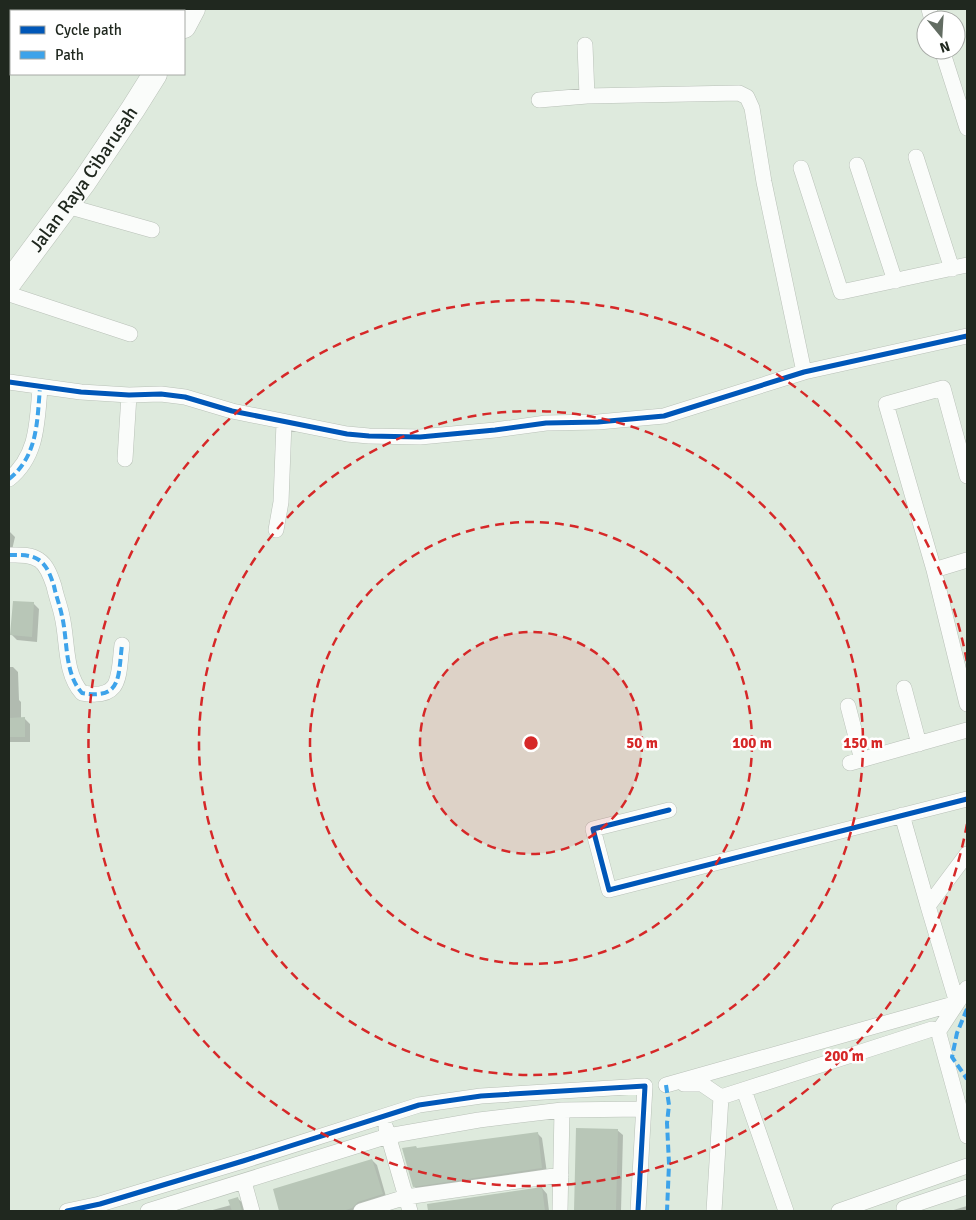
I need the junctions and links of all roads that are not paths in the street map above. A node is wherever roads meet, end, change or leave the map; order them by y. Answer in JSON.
{"nodes":[{"id":1,"x":193,"y":9,"type":"edge"},
{"id":2,"x":185,"y":24,"type":"edge"},
{"id":3,"x":585,"y":45,"type":"dead end"},
{"id":4,"x":946,"y":60,"type":"edge"},
{"id":5,"x":154,"y":75,"type":"edge"},
{"id":6,"x":587,"y":96,"type":"junction"},
{"id":7,"x":540,"y":100,"type":"dead end"},
{"id":8,"x":964,"y":110,"type":"edge"},
{"id":9,"x":967,"y":128,"type":"edge"},
{"id":10,"x":916,"y":157,"type":"dead end"},
{"id":11,"x":857,"y":165,"type":"dead end"},
{"id":12,"x":801,"y":168,"type":"dead end"},
{"id":13,"x":67,"y":206,"type":"junction"},
{"id":14,"x":152,"y":230,"type":"dead end"},
{"id":15,"x":960,"y":267,"type":"edge"},
{"id":16,"x":895,"y":281,"type":"junction"},
{"id":17,"x":9,"y":283,"type":"edge"},
{"id":18,"x":9,"y":294,"type":"edge"},
{"id":19,"x":130,"y":334,"type":"dead end"},
{"id":20,"x":967,"y":336,"type":"edge"},
{"id":21,"x":804,"y":372,"type":"junction"},
{"id":22,"x":9,"y":382,"type":"edge"},
{"id":23,"x":40,"y":388,"type":"junction"},
{"id":24,"x":130,"y":395,"type":"junction"},
{"id":25,"x":284,"y":422,"type":"junction"},
{"id":26,"x":125,"y":459,"type":"dead end"},
{"id":27,"x":967,"y":476,"type":"edge"},
{"id":28,"x":9,"y":479,"type":"edge"},
{"id":29,"x":276,"y":530,"type":"dead end"},
{"id":30,"x":9,"y":555,"type":"edge"},
{"id":31,"x":967,"y":560,"type":"edge"},
{"id":32,"x":934,"y":570,"type":"junction"},
{"id":33,"x":122,"y":645,"type":"dead end"},
{"id":34,"x":904,"y":688,"type":"dead end"},
{"id":35,"x":967,"y":704,"type":"edge"},
{"id":36,"x":848,"y":706,"type":"dead end"},
{"id":37,"x":967,"y":730,"type":"edge"},
{"id":38,"x":919,"y":744,"type":"junction"},
{"id":39,"x":967,"y":799,"type":"edge"},
{"id":40,"x":669,"y":810,"type":"dead end"},
{"id":41,"x":902,"y":815,"type":"junction"},
{"id":42,"x":967,"y":854,"type":"edge"},
{"id":43,"x":928,"y":906,"type":"junction"},
{"id":44,"x":967,"y":988,"type":"edge"},
{"id":45,"x":957,"y":1004,"type":"junction"},
{"id":46,"x":938,"y":1032,"type":"junction"},
{"id":47,"x":666,"y":1085,"type":"junction"},
{"id":48,"x":645,"y":1086,"type":"junction"},
{"id":49,"x":744,"y":1090,"type":"junction"},
{"id":50,"x":721,"y":1097,"type":"junction"},
{"id":51,"x":643,"y":1109,"type":"junction"},
{"id":52,"x":562,"y":1110,"type":"junction"},
{"id":53,"x":383,"y":1117,"type":"junction"},
{"id":54,"x":388,"y":1136,"type":"junction"},
{"id":55,"x":967,"y":1136,"type":"edge"},
{"id":56,"x":967,"y":1166,"type":"edge"},
{"id":57,"x":560,"y":1174,"type":"junction"},
{"id":58,"x":244,"y":1182,"type":"junction"},
{"id":59,"x":967,"y":1187,"type":"edge"},
{"id":60,"x":408,"y":1204,"type":"edge"},
{"id":61,"x":101,"y":1208,"type":"edge"},
{"id":62,"x":901,"y":1210,"type":"edge"},
{"id":63,"x":67,"y":1211,"type":"edge"},
{"id":64,"x":148,"y":1211,"type":"edge"},
{"id":65,"x":252,"y":1211,"type":"edge"},
{"id":66,"x":361,"y":1211,"type":"edge"},
{"id":67,"x":560,"y":1211,"type":"edge"},
{"id":68,"x":638,"y":1211,"type":"edge"},
{"id":69,"x":714,"y":1211,"type":"edge"},
{"id":70,"x":786,"y":1211,"type":"edge"},
{"id":71,"x":839,"y":1211,"type":"edge"}],
"edges":[{"from":1,"to":2,"type":"main road"},
{"from":3,"to":6,"type":"street"},
{"from":4,"to":8,"type":"street"},
{"from":5,"to":13,"type":"main road","name":"Jalan Raya Cibarusah"},
{"from":6,"to":7,"type":"street"},
{"from":6,"to":21,"type":"street"},
{"from":8,"to":9,"type":"street"},
{"from":10,"to":15,"type":"street"},
{"from":11,"to":16,"type":"street"},
{"from":12,"to":16,"type":"street"},
{"from":13,"to":14,"type":"street"},
{"from":13,"to":17,"type":"main road","name":"Jalan Raya Cibarusah"},
{"from":15,"to":16,"type":"street"},
{"from":18,"to":19,"type":"street"},
{"from":20,"to":21,"type":"street"},
{"from":21,"to":25,"type":"street"},
{"from":22,"to":23,"type":"street"},
{"from":23,"to":24,"type":"street"},
{"from":23,"to":28,"type":"street"},
{"from":24,"to":25,"type":"street"},
{"from":24,"to":26,"type":"street"},
{"from":25,"to":29,"type":"street"},
{"from":27,"to":32,"type":"street"},
{"from":30,"to":33,"type":"street"},
{"from":31,"to":32,"type":"street"},
{"from":32,"to":35,"type":"street"},
{"from":34,"to":38,"type":"street"},
{"from":36,"to":38,"type":"street"},
{"from":37,"to":38,"type":"street"},
{"from":39,"to":41,"type":"street"},
{"from":40,"to":41,"type":"street"},
{"from":41,"to":43,"type":"street"},
{"from":42,"to":43,"type":"street"},
{"from":43,"to":45,"type":"street"},
{"from":44,"to":45,"type":"street"},
{"from":45,"to":46,"type":"street"},
{"from":45,"to":47,"type":"street"},
{"from":46,"to":49,"type":"street"},
{"from":46,"to":55,"type":"street"},
{"from":47,"to":48,"type":"street"},
{"from":47,"to":50,"type":"street"},
{"from":48,"to":51,"type":"street"},
{"from":48,"to":53,"type":"street"},
{"from":49,"to":50,"type":"street"},
{"from":49,"to":70,"type":"street"},
{"from":50,"to":69,"type":"street"},
{"from":51,"to":52,"type":"street"},
{"from":51,"to":68,"type":"street"},
{"from":52,"to":54,"type":"street"},
{"from":52,"to":57,"type":"street"},
{"from":53,"to":54,"type":"street"},
{"from":53,"to":61,"type":"street"},
{"from":54,"to":58,"type":"street"},
{"from":54,"to":60,"type":"street"},
{"from":56,"to":71,"type":"street"},
{"from":57,"to":60,"type":"street"},
{"from":57,"to":67,"type":"street"},
{"from":58,"to":64,"type":"street"},
{"from":58,"to":65,"type":"street"},
{"from":59,"to":62,"type":"street"},
{"from":60,"to":66,"type":"street"},
{"from":61,"to":63,"type":"street"}]}
